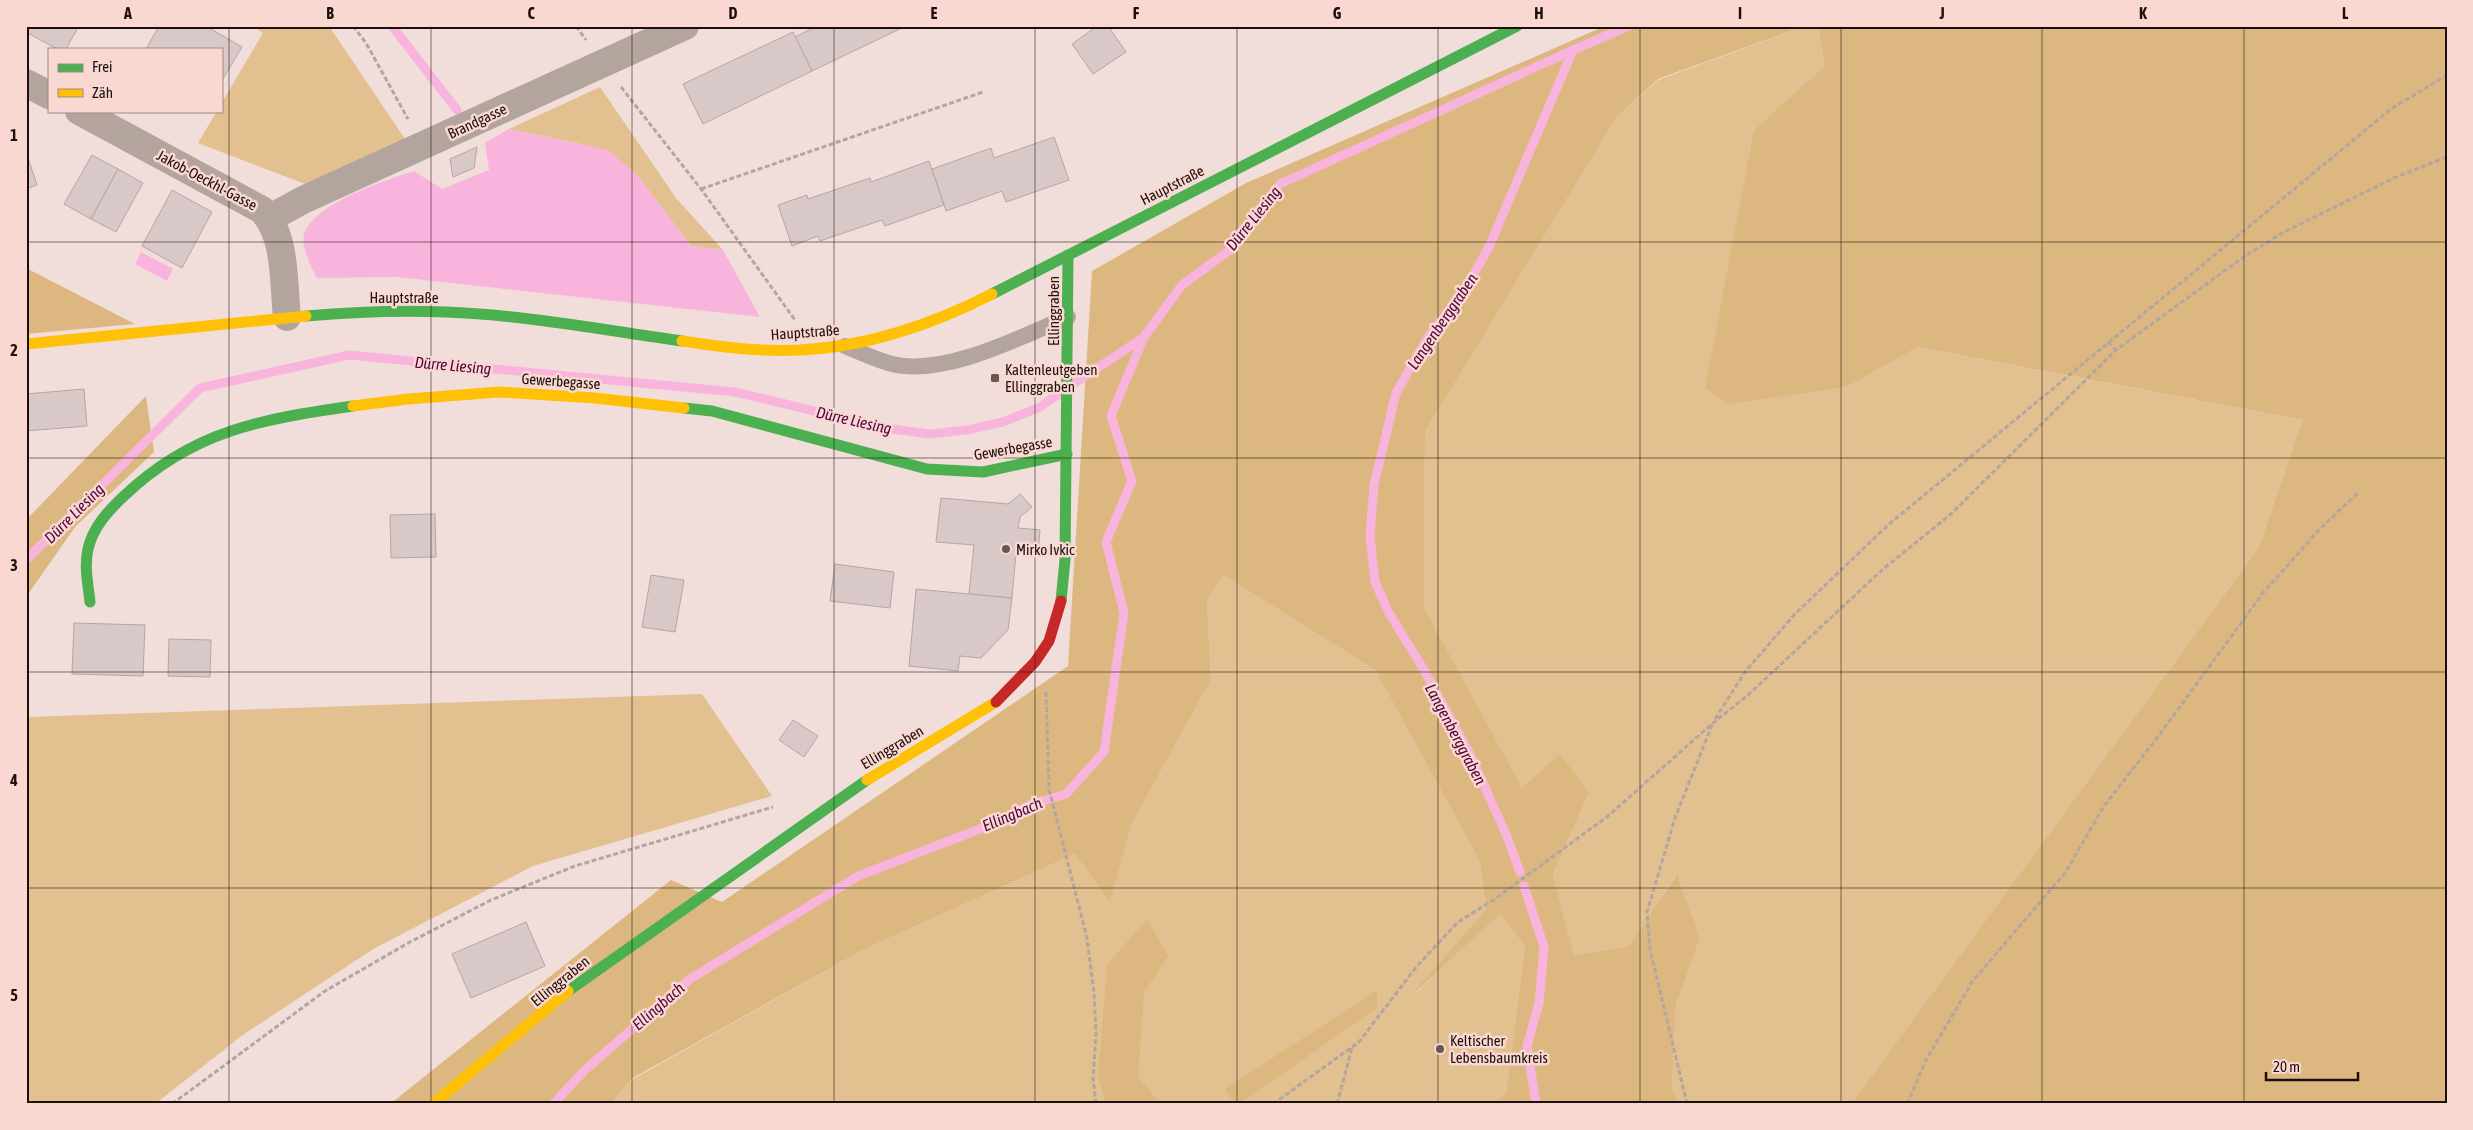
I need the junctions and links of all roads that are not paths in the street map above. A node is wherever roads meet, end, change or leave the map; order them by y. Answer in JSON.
{"nodes":[{"id":1,"x":685,"y":26,"type":"edge"},
{"id":2,"x":1517,"y":26,"type":"edge"},
{"id":3,"x":26,"y":83,"type":"edge"},
{"id":4,"x":48,"y":94,"type":"edge"},
{"id":5,"x":81,"y":112,"type":"edge"},
{"id":6,"x":270,"y":218,"type":"junction"},
{"id":7,"x":1068,"y":255,"type":"junction"},
{"id":8,"x":287,"y":316,"type":"junction"},
{"id":9,"x":1068,"y":316,"type":"junction"},
{"id":10,"x":26,"y":344,"type":"edge"},
{"id":11,"x":842,"y":345,"type":"junction"},
{"id":12,"x":1067,"y":454,"type":"junction"},
{"id":13,"x":90,"y":602,"type":"dead end"},
{"id":14,"x":433,"y":1104,"type":"edge"}],
"edges":[{"from":1,"to":6,"type":"street","name":"Brandgasse"},
{"from":2,"to":7,"type":"street","name":"Hauptstraße"},
{"from":3,"to":4,"type":"street"},
{"from":5,"to":6,"type":"street","name":"Jakob-Oeckhl-Gasse"},
{"from":6,"to":8,"type":"street","name":"Jakob-Oeckhl-Gasse"},
{"from":7,"to":9,"type":"street","name":"Ellinggraben"},
{"from":7,"to":11,"type":"street","name":"Hauptstraße"},
{"from":8,"to":10,"type":"street","name":"Hauptstraße"},
{"from":8,"to":11,"type":"street","name":"Hauptstraße"},
{"from":9,"to":11,"type":"lane"},
{"from":9,"to":12,"type":"street","name":"Ellinggraben"},
{"from":12,"to":13,"type":"street","name":"Gewerbegasse"},
{"from":12,"to":14,"type":"street","name":"Ellinggraben"}]}
